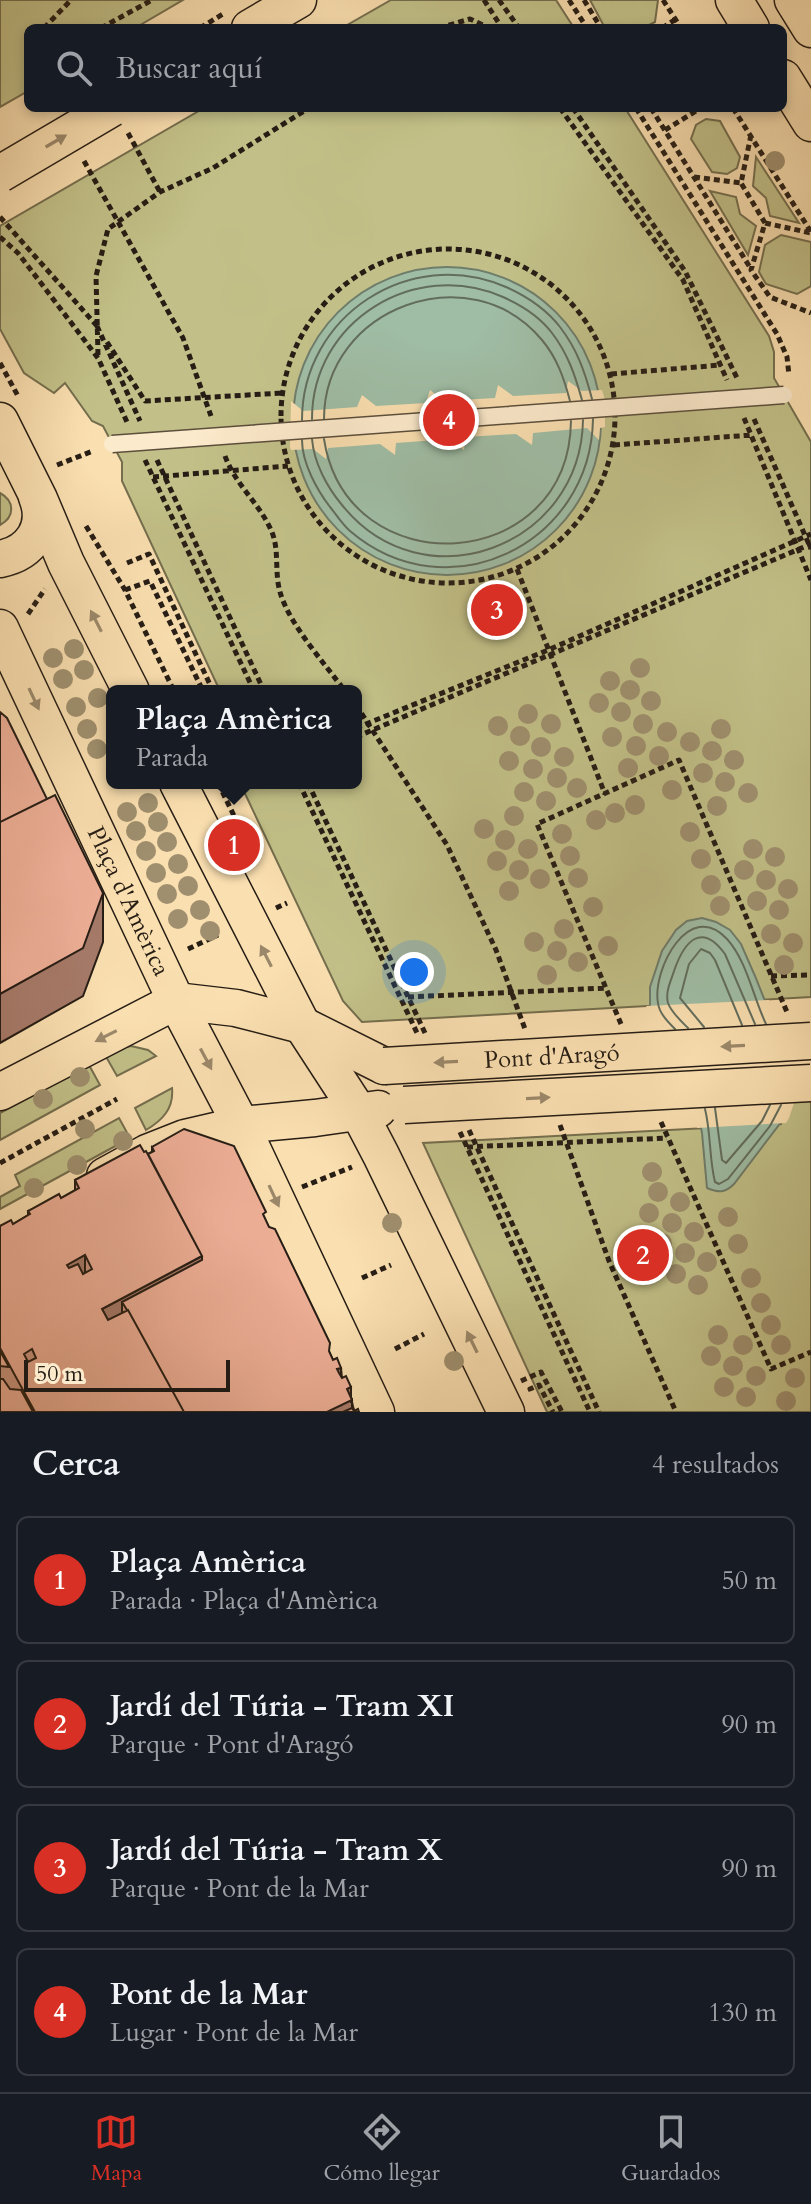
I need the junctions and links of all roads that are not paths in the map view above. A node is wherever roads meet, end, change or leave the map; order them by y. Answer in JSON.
{"nodes":[{"id":1,"x":298,"y":0,"type":"edge"},
{"id":2,"x":734,"y":0,"type":"edge"},
{"id":3,"x":793,"y":0,"type":"edge"},
{"id":4,"x":257,"y":24,"type":"edge"},
{"id":5,"x":749,"y":24,"type":"edge"},
{"id":6,"x":811,"y":29,"type":"edge"},
{"id":7,"x":787,"y":84,"type":"edge"},
{"id":8,"x":105,"y":112,"type":"edge"},
{"id":9,"x":811,"y":123,"type":"edge"},
{"id":10,"x":0,"y":174,"type":"edge"},
{"id":11,"x":784,"y":395,"type":"road end"},
{"id":12,"x":0,"y":421,"type":"edge"},
{"id":13,"x":112,"y":444,"type":"road end"},
{"id":14,"x":0,"y":467,"type":"edge"},
{"id":15,"x":39,"y":499,"type":"junction"},
{"id":16,"x":0,"y":559,"type":"edge"},
{"id":17,"x":14,"y":622,"type":"edge"},
{"id":18,"x":128,"y":685,"type":"edge"},
{"id":19,"x":181,"y":789,"type":"edge"},
{"id":20,"x":176,"y":1001,"type":"junction"},
{"id":21,"x":302,"y":1025,"type":"junction"},
{"id":22,"x":811,"y":1041,"type":"edge"},
{"id":23,"x":811,"y":1083,"type":"edge"},
{"id":24,"x":0,"y":1092,"type":"edge"},
{"id":25,"x":358,"y":1111,"type":"junction"},
{"id":26,"x":241,"y":1125,"type":"junction"},
{"id":27,"x":80,"y":1190,"type":"edge"},
{"id":28,"x":508,"y":1400,"type":"edge"},
{"id":29,"x":376,"y":1412,"type":"edge"}],
"edges":[{"from":1,"to":4,"type":"main road"},
{"from":2,"to":5,"type":"main road"},
{"from":3,"to":6,"type":"main road"},
{"from":7,"to":9,"type":"main road"},
{"from":10,"to":8,"type":"main road","one_way":true,"bridge":true},
{"from":11,"to":13,"type":"street","bridge":true},
{"from":12,"to":15,"type":"main road"},
{"from":14,"to":15,"type":"main road"},
{"from":15,"to":16,"type":"main road"},
{"from":18,"to":15,"type":"main road","one_way":true},
{"from":17,"to":20,"type":"main road","name":"Plaça d'Amèrica","one_way":true},
{"from":21,"to":19,"type":"main road","one_way":true},
{"from":20,"to":21,"type":"main road","name":"Plaça d'Amèrica"},
{"from":20,"to":24,"type":"main road","one_way":true},
{"from":20,"to":26,"type":"main road","name":"Plaça d'Amèrica","one_way":true},
{"from":22,"to":21,"type":"main road","name":"Pont d'Aragó","one_way":true,"bridge":true},
{"from":21,"to":25,"type":"main road"},
{"from":25,"to":23,"type":"main road","name":"Pont d'Aragó","one_way":true,"bridge":true},
{"from":25,"to":26,"type":"main road"},
{"from":28,"to":25,"type":"main road","one_way":true},
{"from":26,"to":27,"type":"main road"},
{"from":26,"to":29,"type":"main road","name":"Plaça d'Amèrica","one_way":true}]}
